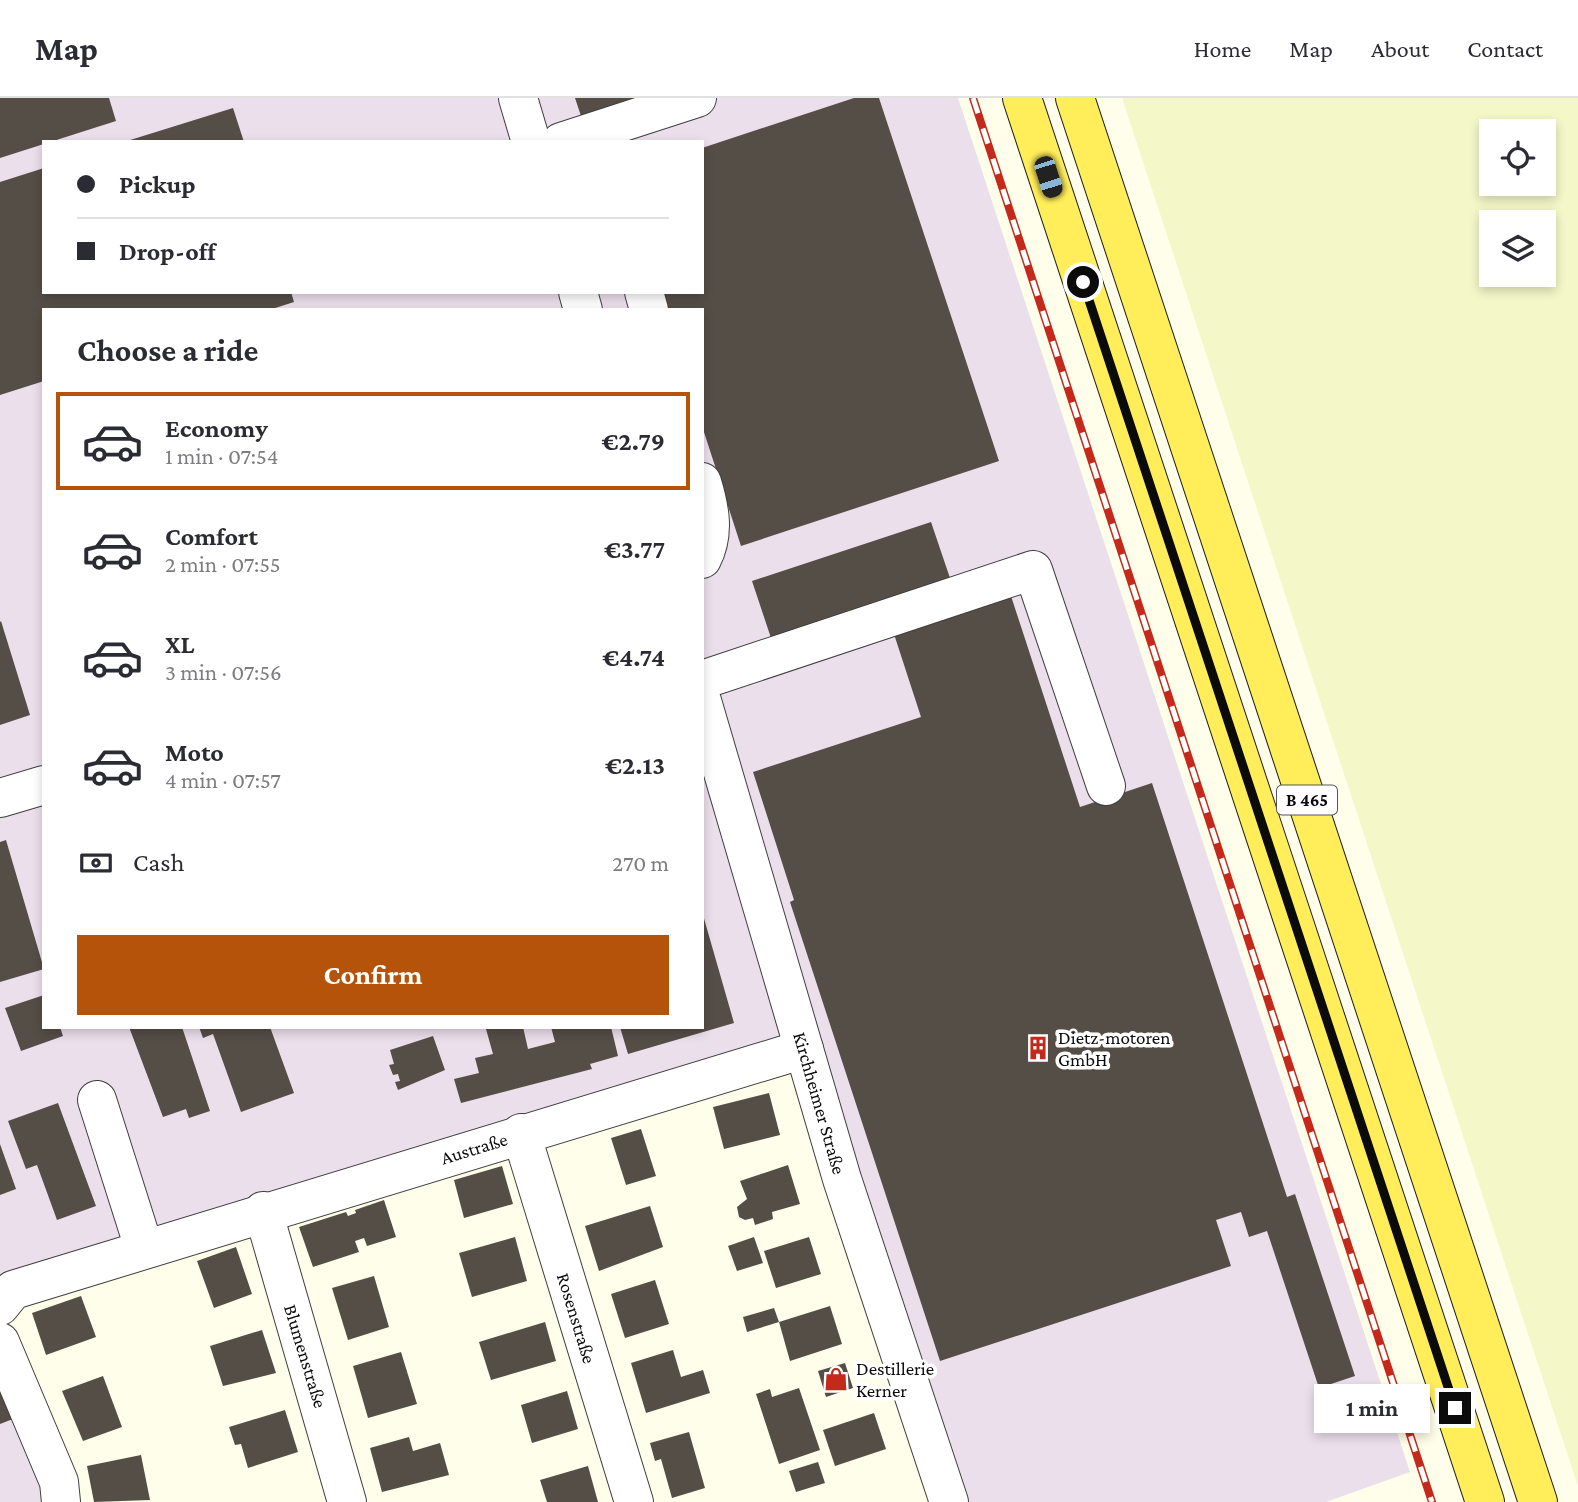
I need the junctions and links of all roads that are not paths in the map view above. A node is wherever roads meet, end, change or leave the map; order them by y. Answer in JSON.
{"nodes":[{"id":1,"x":518,"y":98,"type":"edge"},
{"id":2,"x":696,"y":98,"type":"edge"},
{"id":3,"x":1022,"y":98,"type":"edge"},
{"id":4,"x":1075,"y":98,"type":"edge"},
{"id":5,"x":584,"y":138,"type":"edge"},
{"id":6,"x":530,"y":140,"type":"edge"},
{"id":7,"x":704,"y":489,"type":"edge"},
{"id":8,"x":704,"y":553,"type":"edge"},
{"id":9,"x":704,"y":679,"type":"edge"},
{"id":10,"x":704,"y":708,"type":"edge"},
{"id":11,"x":42,"y":786,"type":"edge"},
{"id":12,"x":1106,"y":786,"type":"dead end"},
{"id":13,"x":0,"y":798,"type":"edge"},
{"id":14,"x":804,"y":1049,"type":"junction"},
{"id":15,"x":97,"y":1100,"type":"dead end"},
{"id":16,"x":521,"y":1133,"type":"junction"},
{"id":17,"x":263,"y":1212,"type":"junction"},
{"id":18,"x":144,"y":1248,"type":"junction"},
{"id":19,"x":6,"y":1298,"type":"edge"},
{"id":20,"x":0,"y":1342,"type":"edge"},
{"id":21,"x":61,"y":1502,"type":"edge"},
{"id":22,"x":347,"y":1502,"type":"edge"},
{"id":23,"x":634,"y":1502,"type":"edge"},
{"id":24,"x":949,"y":1502,"type":"edge"},
{"id":25,"x":1485,"y":1502,"type":"edge"},
{"id":26,"x":1538,"y":1502,"type":"edge"}],
"edges":[{"from":1,"to":6,"type":"street"},
{"from":2,"to":5,"type":"street"},
{"from":3,"to":25,"type":"main road","number":"B 465"},
{"from":4,"to":26,"type":"main road","number":"B 465"},
{"from":7,"to":8,"type":"street"},
{"from":9,"to":12,"type":"street"},
{"from":10,"to":14,"type":"street","name":"Kirchheimer Straße"},
{"from":11,"to":13,"type":"street"},
{"from":14,"to":16,"type":"street","name":"Austraße"},
{"from":14,"to":24,"type":"street","name":"Kirchheimer Straße"},
{"from":15,"to":18,"type":"street"},
{"from":16,"to":17,"type":"street","name":"Austraße"},
{"from":16,"to":23,"type":"street","name":"Rosenstraße"},
{"from":17,"to":18,"type":"street","name":"Austraße"},
{"from":17,"to":22,"type":"street","name":"Blumenstraße"},
{"from":18,"to":19,"type":"street","name":"Austraße"},
{"from":20,"to":21,"type":"street"}]}
